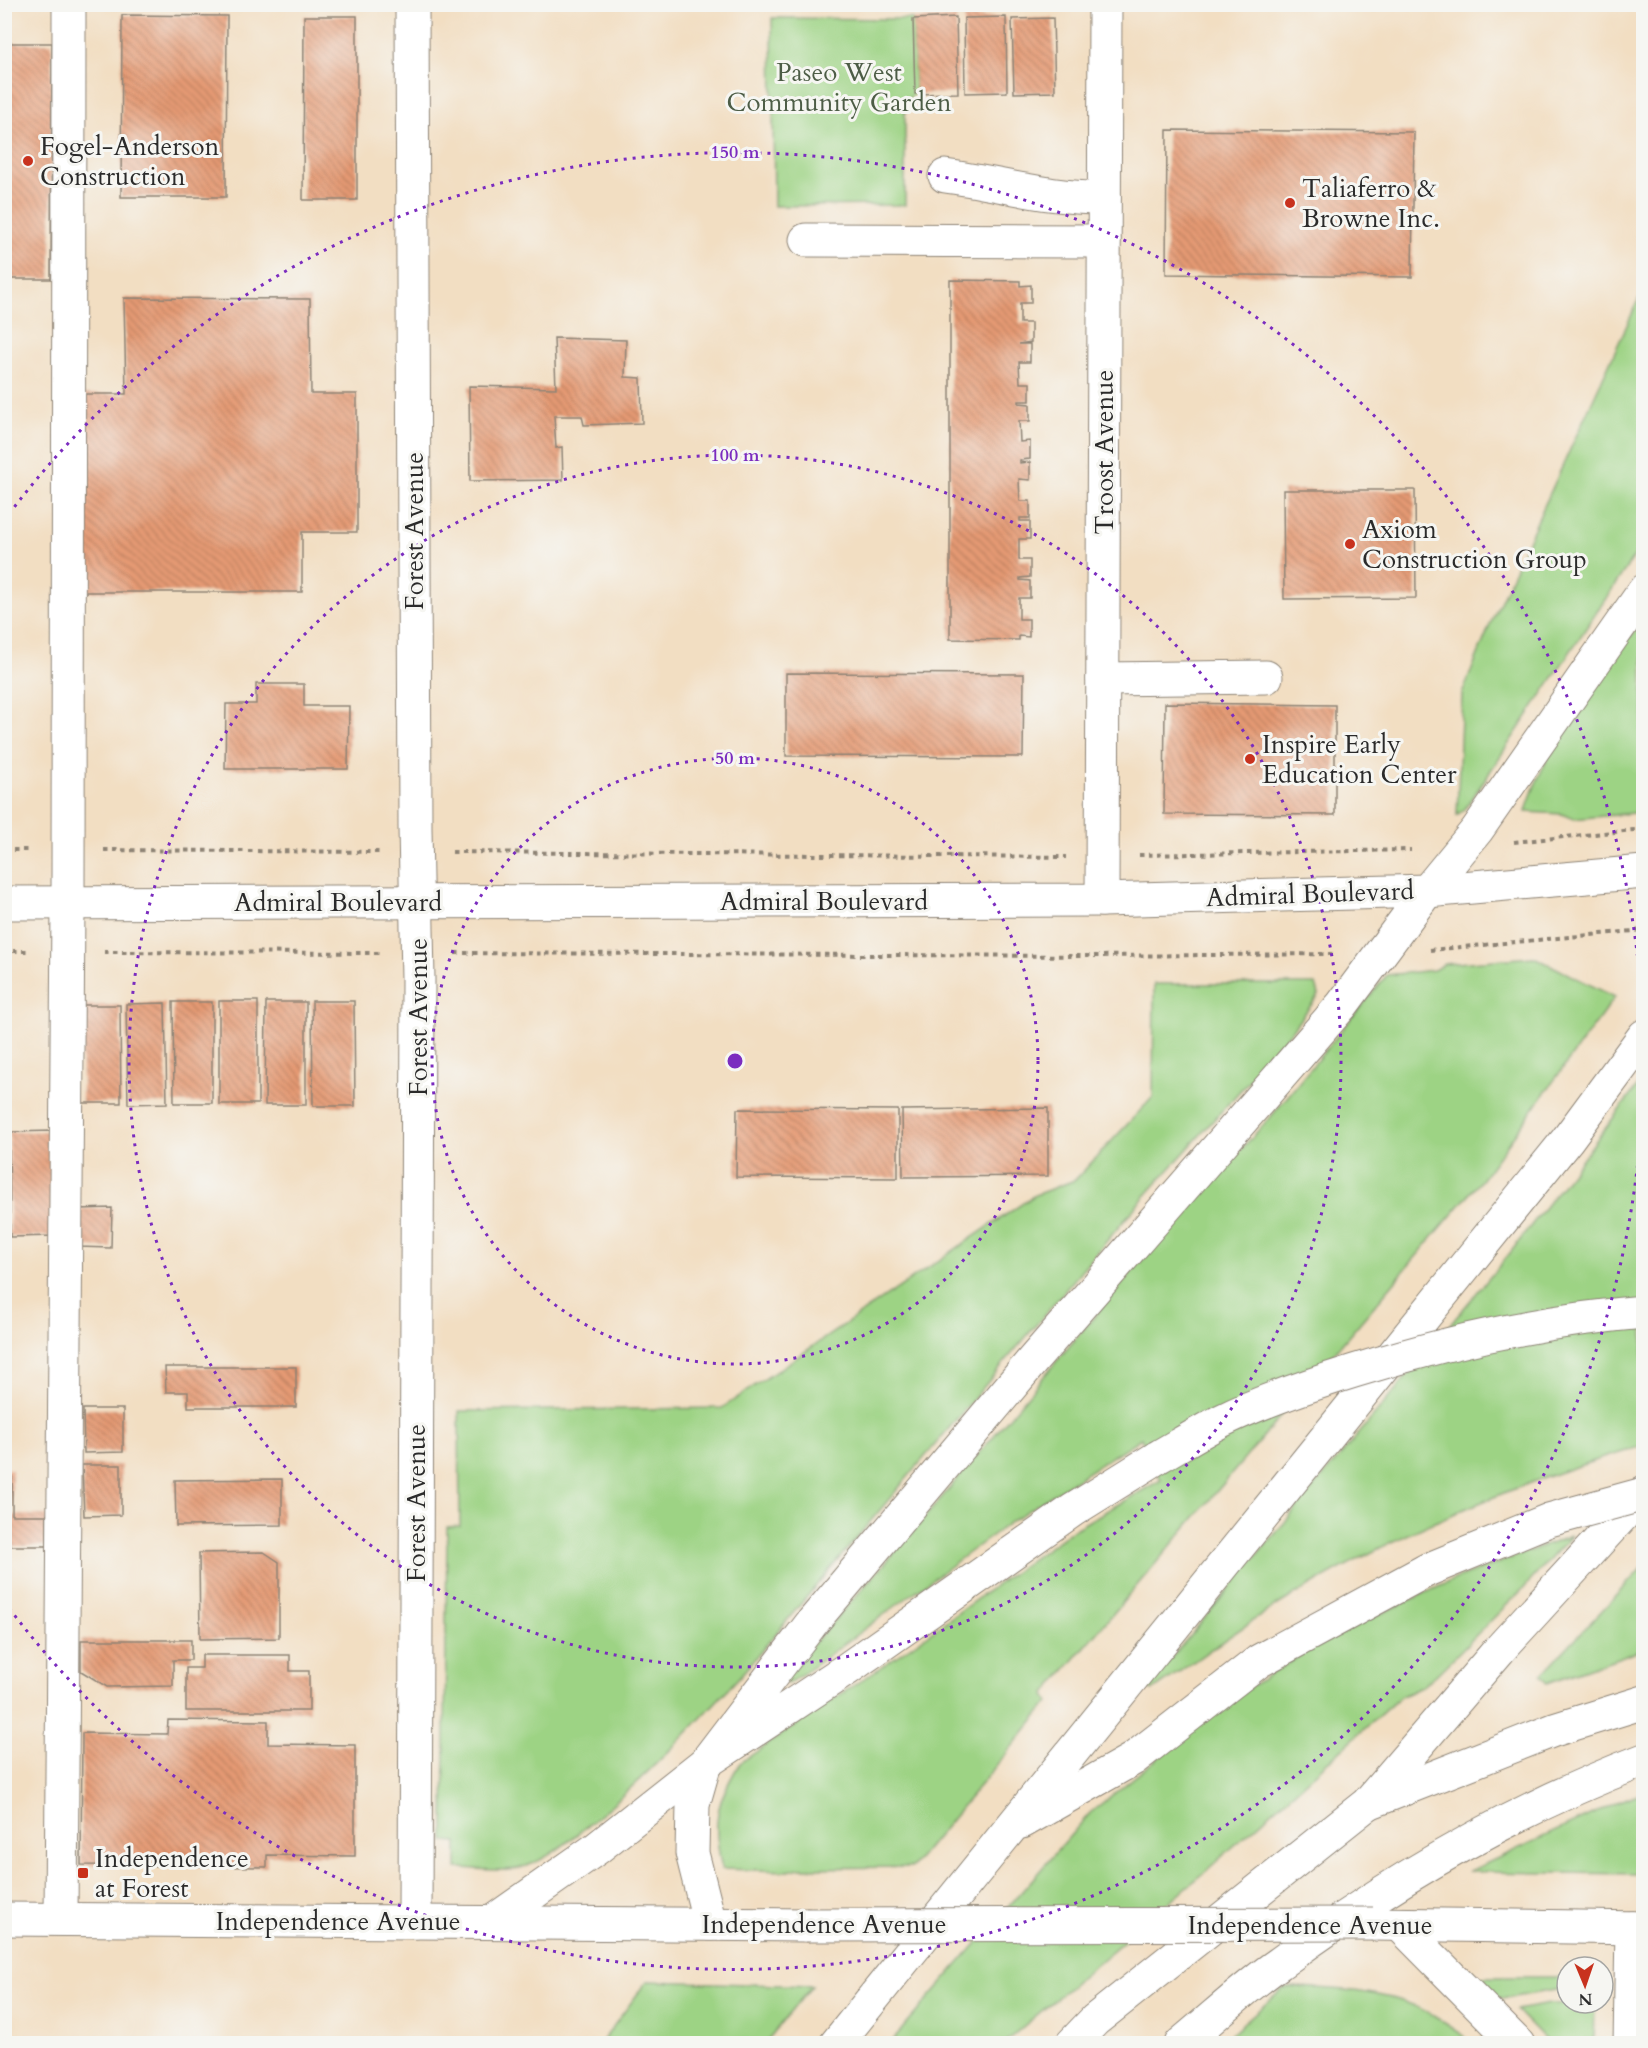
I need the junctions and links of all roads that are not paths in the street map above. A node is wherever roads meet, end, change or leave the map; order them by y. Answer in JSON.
{"nodes":[{"id":1,"x":69,"y":4,"type":"edge"},
{"id":2,"x":412,"y":4,"type":"edge"},
{"id":3,"x":1105,"y":4,"type":"edge"},
{"id":4,"x":945,"y":176,"type":"dead end"},
{"id":5,"x":1104,"y":198,"type":"junction"},
{"id":6,"x":806,"y":240,"type":"dead end"},
{"id":7,"x":1104,"y":241,"type":"junction"},
{"id":8,"x":1644,"y":591,"type":"edge"},
{"id":9,"x":1266,"y":677,"type":"dead end"},
{"id":10,"x":1103,"y":679,"type":"junction"},
{"id":11,"x":1644,"y":872,"type":"edge"},
{"id":12,"x":1427,"y":891,"type":"junction"},
{"id":13,"x":1102,"y":900,"type":"junction"},
{"id":14,"x":417,"y":902,"type":"junction"},
{"id":15,"x":4,"y":903,"type":"edge"},
{"id":16,"x":68,"y":903,"type":"junction"},
{"id":17,"x":1644,"y":1036,"type":"edge"},
{"id":18,"x":1644,"y":1312,"type":"edge"},
{"id":19,"x":1644,"y":1493,"type":"edge"},
{"id":20,"x":1644,"y":1702,"type":"edge"},
{"id":21,"x":1644,"y":1760,"type":"edge"},
{"id":22,"x":705,"y":1763,"type":"junction"},
{"id":23,"x":1366,"y":1803,"type":"junction"},
{"id":24,"x":1006,"y":1831,"type":"junction"},
{"id":25,"x":4,"y":1919,"type":"edge"},
{"id":26,"x":61,"y":1919,"type":"junction"},
{"id":27,"x":415,"y":1922,"type":"junction"},
{"id":28,"x":492,"y":1922,"type":"junction"},
{"id":29,"x":710,"y":1924,"type":"junction"},
{"id":30,"x":1386,"y":1925,"type":"junction"},
{"id":31,"x":1638,"y":1928,"type":"edge"},
{"id":32,"x":836,"y":2043,"type":"edge"},
{"id":33,"x":1072,"y":2043,"type":"edge"},
{"id":34,"x":1181,"y":2043,"type":"edge"},
{"id":35,"x":1518,"y":2043,"type":"edge"},
{"id":36,"x":1630,"y":2043,"type":"edge"}],
"edges":[{"from":1,"to":16,"type":"main road"},
{"from":2,"to":14,"type":"main road","name":"Forest Avenue"},
{"from":3,"to":5,"type":"main road","name":"Troost Avenue"},
{"from":4,"to":5,"type":"main road"},
{"from":5,"to":7,"type":"main road","name":"Troost Avenue"},
{"from":6,"to":7,"type":"main road"},
{"from":7,"to":10,"type":"main road","name":"Troost Avenue"},
{"from":8,"to":12,"type":"main road"},
{"from":9,"to":10,"type":"main road"},
{"from":10,"to":13,"type":"main road","name":"Troost Avenue"},
{"from":11,"to":12,"type":"main road","name":"Admiral Boulevard"},
{"from":12,"to":13,"type":"main road","name":"Admiral Boulevard"},
{"from":12,"to":22,"type":"main road"},
{"from":13,"to":14,"type":"main road","name":"Admiral Boulevard"},
{"from":14,"to":16,"type":"main road","name":"Admiral Boulevard"},
{"from":14,"to":27,"type":"main road","name":"Forest Avenue"},
{"from":15,"to":16,"type":"main road","name":"Admiral Boulevard"},
{"from":16,"to":26,"type":"main road"},
{"from":17,"to":24,"type":"main road"},
{"from":18,"to":22,"type":"main road","bridge":true},
{"from":19,"to":23,"type":"main road"},
{"from":19,"to":24,"type":"main road","bridge":true},
{"from":20,"to":23,"type":"main road"},
{"from":21,"to":34,"type":"main road"},
{"from":22,"to":28,"type":"main road"},
{"from":22,"to":29,"type":"main road"},
{"from":23,"to":33,"type":"main road"},
{"from":24,"to":32,"type":"main road"},
{"from":25,"to":26,"type":"main road","name":"Independence Avenue"},
{"from":26,"to":27,"type":"main road","name":"Independence Avenue"},
{"from":27,"to":28,"type":"main road","name":"Independence Avenue"},
{"from":28,"to":29,"type":"main road","name":"Independence Avenue"},
{"from":29,"to":30,"type":"main road","name":"Independence Avenue","bridge":true},
{"from":30,"to":31,"type":"main road","name":"Independence Avenue"},
{"from":30,"to":35,"type":"main road"},
{"from":31,"to":36,"type":"main road"}]}
